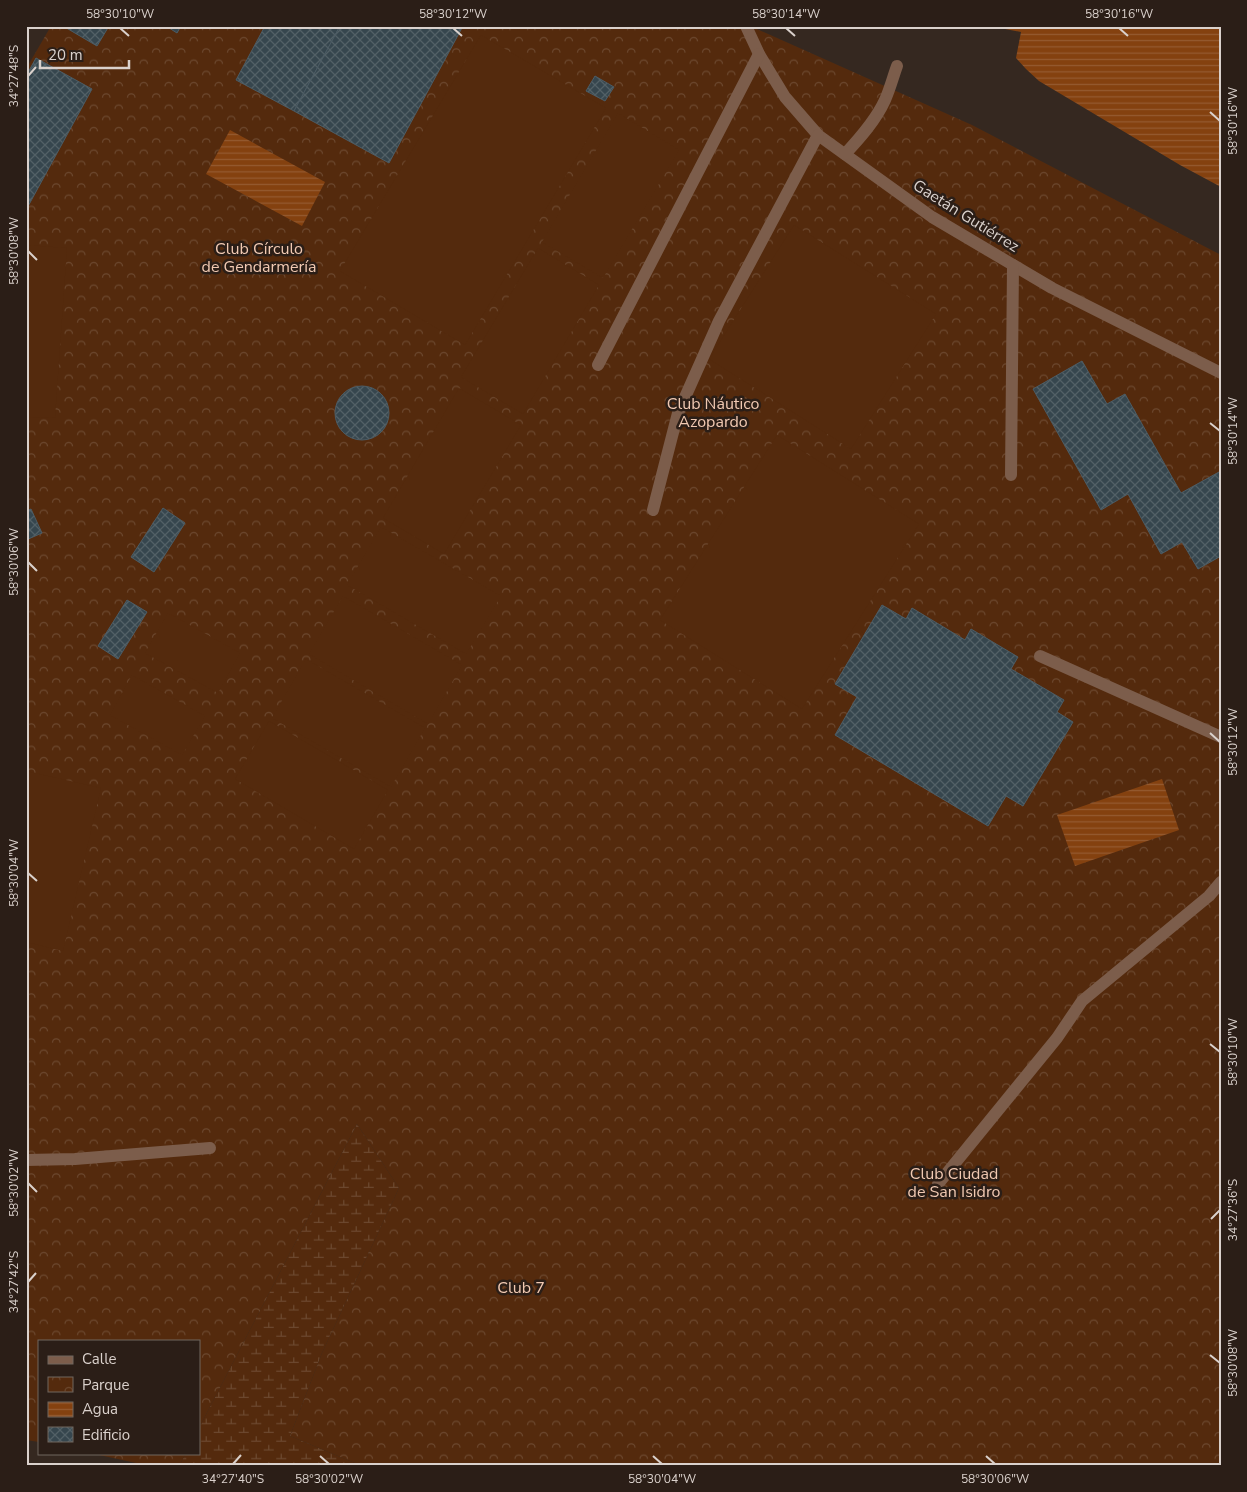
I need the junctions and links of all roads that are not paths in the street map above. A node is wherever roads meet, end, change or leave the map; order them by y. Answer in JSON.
{"nodes":[{"id":1,"x":746,"y":26,"type":"edge"},
{"id":2,"x":759,"y":54,"type":"junction"},
{"id":3,"x":897,"y":66,"type":"dead end"},
{"id":4,"x":818,"y":135,"type":"junction"},
{"id":5,"x":845,"y":154,"type":"junction"},
{"id":6,"x":1013,"y":265,"type":"junction"},
{"id":7,"x":598,"y":365,"type":"dead end"},
{"id":8,"x":1221,"y":373,"type":"edge"},
{"id":9,"x":1011,"y":475,"type":"dead end"},
{"id":10,"x":653,"y":510,"type":"dead end"},
{"id":11,"x":1040,"y":656,"type":"dead end"},
{"id":12,"x":1221,"y":737,"type":"edge"},
{"id":13,"x":1221,"y":882,"type":"edge"},
{"id":14,"x":210,"y":1148,"type":"dead end"},
{"id":15,"x":26,"y":1160,"type":"edge"},
{"id":16,"x":938,"y":1184,"type":"dead end"}],
"edges":[{"from":1,"to":2,"type":"street","name":"Gaetán Gutiérrez"},
{"from":2,"to":4,"type":"street","name":"Gaetán Gutiérrez"},
{"from":2,"to":7,"type":"street"},
{"from":3,"to":5,"type":"street"},
{"from":4,"to":5,"type":"street","name":"Gaetán Gutiérrez"},
{"from":4,"to":10,"type":"street"},
{"from":5,"to":6,"type":"street","name":"Gaetán Gutiérrez"},
{"from":6,"to":8,"type":"street","name":"Gaetán Gutiérrez"},
{"from":6,"to":9,"type":"street"},
{"from":11,"to":12,"type":"street"},
{"from":13,"to":16,"type":"street"},
{"from":14,"to":15,"type":"street"}]}
